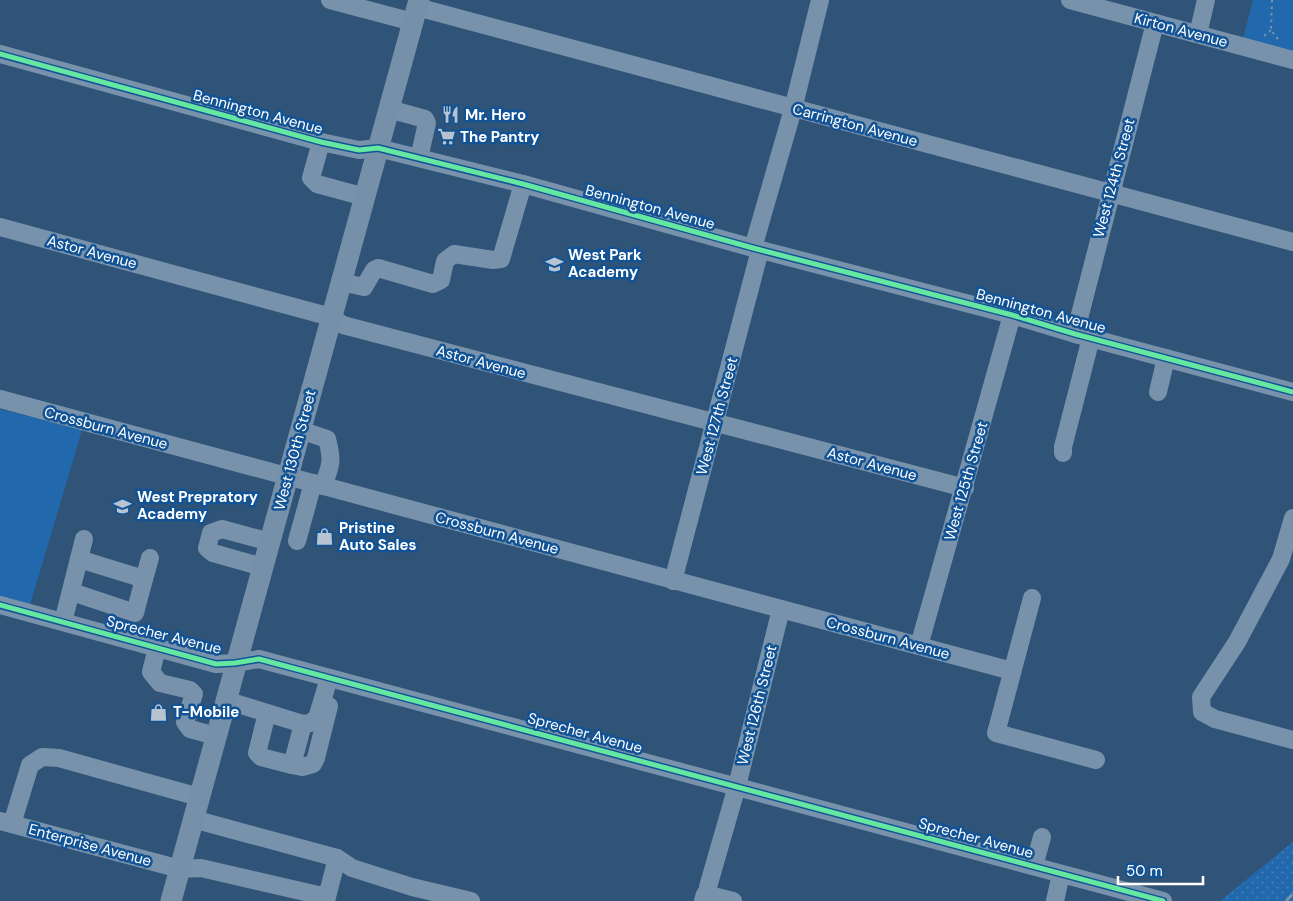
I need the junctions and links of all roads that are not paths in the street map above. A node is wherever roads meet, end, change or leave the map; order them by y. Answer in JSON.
{"nodes":[{"id":1,"x":330,"y":0,"type":"edge"},
{"id":2,"x":820,"y":0,"type":"edge"},
{"id":3,"x":1070,"y":0,"type":"edge"},
{"id":4,"x":1206,"y":0,"type":"edge"},
{"id":5,"x":416,"y":10,"type":"edge"},
{"id":6,"x":1155,"y":23,"type":"junction"},
{"id":7,"x":1198,"y":34,"type":"junction"},
{"id":8,"x":0,"y":54,"type":"edge"},
{"id":9,"x":1289,"y":54,"type":"edge"},
{"id":10,"x":389,"y":109,"type":"junction"},
{"id":11,"x":793,"y":109,"type":"junction"},
{"id":12,"x":321,"y":142,"type":"junction"},
{"id":13,"x":378,"y":148,"type":"junction"},
{"id":14,"x":419,"y":158,"type":"junction"},
{"id":15,"x":523,"y":184,"type":"junction"},
{"id":16,"x":1110,"y":193,"type":"junction"},
{"id":17,"x":365,"y":197,"type":"junction"},
{"id":18,"x":0,"y":227,"type":"edge"},
{"id":19,"x":1293,"y":242,"type":"edge"},
{"id":20,"x":757,"y":249,"type":"junction"},
{"id":21,"x":341,"y":282,"type":"junction"},
{"id":22,"x":1012,"y":315,"type":"junction"},
{"id":23,"x":331,"y":317,"type":"junction"},
{"id":24,"x":1083,"y":336,"type":"junction"},
{"id":25,"x":1166,"y":358,"type":"junction"},
{"id":26,"x":1158,"y":392,"type":"dead end"},
{"id":27,"x":1293,"y":392,"type":"edge"},
{"id":28,"x":0,"y":399,"type":"edge"},
{"id":29,"x":715,"y":423,"type":"junction"},
{"id":30,"x":300,"y":430,"type":"junction"},
{"id":31,"x":1063,"y":453,"type":"dead end"},
{"id":32,"x":288,"y":476,"type":"junction"},
{"id":33,"x":318,"y":485,"type":"junction"},
{"id":34,"x":964,"y":488,"type":"junction"},
{"id":35,"x":1293,"y":518,"type":"edge"},
{"id":36,"x":84,"y":539,"type":"dead end"},
{"id":37,"x":297,"y":541,"type":"dead end"},
{"id":38,"x":270,"y":542,"type":"junction"},
{"id":39,"x":150,"y":558,"type":"dead end"},
{"id":40,"x":80,"y":560,"type":"junction"},
{"id":41,"x":263,"y":567,"type":"junction"},
{"id":42,"x":144,"y":579,"type":"junction"},
{"id":43,"x":672,"y":581,"type":"junction"},
{"id":44,"x":72,"y":592,"type":"junction"},
{"id":45,"x":1032,"y":598,"type":"dead end"},
{"id":46,"x":0,"y":605,"type":"edge"},
{"id":47,"x":781,"y":609,"type":"junction"},
{"id":48,"x":63,"y":622,"type":"junction"},
{"id":49,"x":919,"y":646,"type":"junction"},
{"id":50,"x":157,"y":648,"type":"junction"},
{"id":51,"x":236,"y":663,"type":"junction"},
{"id":52,"x":1012,"y":671,"type":"junction"},
{"id":53,"x":332,"y":678,"type":"junction"},
{"id":54,"x":225,"y":700,"type":"junction"},
{"id":55,"x":266,"y":713,"type":"junction"},
{"id":56,"x":303,"y":724,"type":"junction"},
{"id":57,"x":216,"y":736,"type":"junction"},
{"id":58,"x":1293,"y":740,"type":"edge"},
{"id":59,"x":1096,"y":760,"type":"dead end"},
{"id":60,"x":292,"y":765,"type":"junction"},
{"id":61,"x":737,"y":786,"type":"junction"},
{"id":62,"x":199,"y":797,"type":"junction"},
{"id":63,"x":193,"y":819,"type":"junction"},
{"id":64,"x":6,"y":823,"type":"edge"},
{"id":65,"x":1042,"y":837,"type":"dead end"},
{"id":66,"x":337,"y":858,"type":"junction"},
{"id":67,"x":1034,"y":866,"type":"junction"},
{"id":68,"x":180,"y":869,"type":"junction"},
{"id":69,"x":1061,"y":874,"type":"junction"},
{"id":70,"x":706,"y":894,"type":"edge"},
{"id":71,"x":424,"y":895,"type":"edge"},
{"id":72,"x":171,"y":901,"type":"edge"},
{"id":73,"x":471,"y":901,"type":"edge"},
{"id":74,"x":733,"y":901,"type":"edge"},
{"id":75,"x":1055,"y":901,"type":"edge"},
{"id":76,"x":1163,"y":901,"type":"edge"}],
"edges":[{"from":1,"to":5,"type":"street","name":"Carrington Avenue"},
{"from":2,"to":11,"type":"street","name":"West 127th Street"},
{"from":3,"to":6,"type":"street","name":"Kirton Avenue"},
{"from":4,"to":7,"type":"street"},
{"from":5,"to":10,"type":"main road","name":"West 130th Street"},
{"from":5,"to":11,"type":"street","name":"Carrington Avenue"},
{"from":6,"to":7,"type":"street","name":"Kirton Avenue"},
{"from":6,"to":16,"type":"street","name":"West 124th Street"},
{"from":7,"to":9,"type":"street","name":"Kirton Avenue"},
{"from":8,"to":12,"type":"street","name":"Bennington Avenue"},
{"from":10,"to":13,"type":"main road","name":"West 130th Street"},
{"from":10,"to":14,"type":"street"},
{"from":11,"to":16,"type":"street","name":"Carrington Avenue"},
{"from":11,"to":20,"type":"street","name":"West 127th Street"},
{"from":12,"to":13,"type":"street","name":"Bennington Avenue"},
{"from":12,"to":17,"type":"street"},
{"from":13,"to":14,"type":"street","name":"Bennington Avenue"},
{"from":13,"to":17,"type":"main road","name":"West 130th Street"},
{"from":14,"to":15,"type":"street","name":"Bennington Avenue"},
{"from":15,"to":20,"type":"street","name":"Bennington Avenue"},
{"from":15,"to":21,"type":"street"},
{"from":16,"to":19,"type":"street","name":"Carrington Avenue"},
{"from":16,"to":24,"type":"street","name":"West 124th Street"},
{"from":17,"to":21,"type":"main road","name":"West 130th Street"},
{"from":18,"to":23,"type":"street","name":"Astor Avenue"},
{"from":20,"to":22,"type":"street","name":"Bennington Avenue"},
{"from":20,"to":29,"type":"street","name":"West 127th Street"},
{"from":21,"to":23,"type":"main road","name":"West 130th Street"},
{"from":22,"to":24,"type":"street","name":"Bennington Avenue"},
{"from":22,"to":34,"type":"street","name":"West 125th Street"},
{"from":23,"to":29,"type":"street","name":"Astor Avenue"},
{"from":23,"to":30,"type":"main road","name":"West 130th Street"},
{"from":24,"to":25,"type":"street","name":"Bennington Avenue"},
{"from":24,"to":31,"type":"street","name":"West 124th Street"},
{"from":25,"to":26,"type":"street"},
{"from":25,"to":27,"type":"street","name":"Bennington Avenue"},
{"from":28,"to":32,"type":"street","name":"Crossburn Avenue"},
{"from":29,"to":34,"type":"street","name":"Astor Avenue"},
{"from":29,"to":43,"type":"street","name":"West 127th Street"},
{"from":30,"to":32,"type":"main road","name":"West 130th Street"},
{"from":30,"to":33,"type":"street"},
{"from":32,"to":33,"type":"street","name":"Crossburn Avenue"},
{"from":32,"to":38,"type":"main road","name":"West 130th Street"},
{"from":33,"to":37,"type":"street"},
{"from":33,"to":43,"type":"street","name":"Crossburn Avenue"},
{"from":34,"to":49,"type":"street","name":"West 125th Street"},
{"from":35,"to":58,"type":"street"},
{"from":36,"to":40,"type":"street"},
{"from":38,"to":41,"type":"main road","name":"West 130th Street"},
{"from":38,"to":41,"type":"street"},
{"from":39,"to":42,"type":"street"},
{"from":40,"to":42,"type":"street"},
{"from":40,"to":44,"type":"street"},
{"from":41,"to":51,"type":"main road","name":"West 130th Street"},
{"from":42,"to":44,"type":"street"},
{"from":43,"to":47,"type":"street","name":"Crossburn Avenue"},
{"from":44,"to":48,"type":"street"},
{"from":45,"to":52,"type":"street"},
{"from":46,"to":48,"type":"street","name":"Sprecher Avenue"},
{"from":47,"to":49,"type":"street","name":"Crossburn Avenue"},
{"from":47,"to":61,"type":"street","name":"West 126th Street"},
{"from":48,"to":50,"type":"street","name":"Sprecher Avenue"},
{"from":49,"to":52,"type":"street","name":"Crossburn Avenue"},
{"from":50,"to":51,"type":"street","name":"Sprecher Avenue"},
{"from":50,"to":57,"type":"street"},
{"from":51,"to":53,"type":"street","name":"Sprecher Avenue"},
{"from":51,"to":54,"type":"main road","name":"West 130th Street"},
{"from":52,"to":59,"type":"street"},
{"from":53,"to":56,"type":"street"},
{"from":53,"to":60,"type":"street"},
{"from":53,"to":61,"type":"street","name":"Sprecher Avenue"},
{"from":54,"to":55,"type":"street"},
{"from":54,"to":57,"type":"main road","name":"West 130th Street"},
{"from":55,"to":56,"type":"street"},
{"from":55,"to":60,"type":"street"},
{"from":56,"to":60,"type":"street"},
{"from":57,"to":62,"type":"main road","name":"West 130th Street"},
{"from":61,"to":67,"type":"street","name":"Sprecher Avenue"},
{"from":61,"to":70,"type":"street","name":"West 126th Street"},
{"from":62,"to":63,"type":"main road","name":"West 130th Street"},
{"from":62,"to":64,"type":"street"},
{"from":63,"to":66,"type":"street"},
{"from":63,"to":68,"type":"main road","name":"West 130th Street"},
{"from":64,"to":68,"type":"street","name":"Enterprise Avenue"},
{"from":65,"to":67,"type":"street"},
{"from":66,"to":68,"type":"street","name":"Enterprise Avenue"},
{"from":66,"to":71,"type":"street"},
{"from":67,"to":69,"type":"street","name":"Sprecher Avenue"},
{"from":68,"to":72,"type":"main road","name":"West 130th Street"},
{"from":69,"to":75,"type":"street"},
{"from":69,"to":76,"type":"street","name":"Sprecher Avenue"},
{"from":70,"to":74,"type":"street"},
{"from":71,"to":73,"type":"street"}]}
